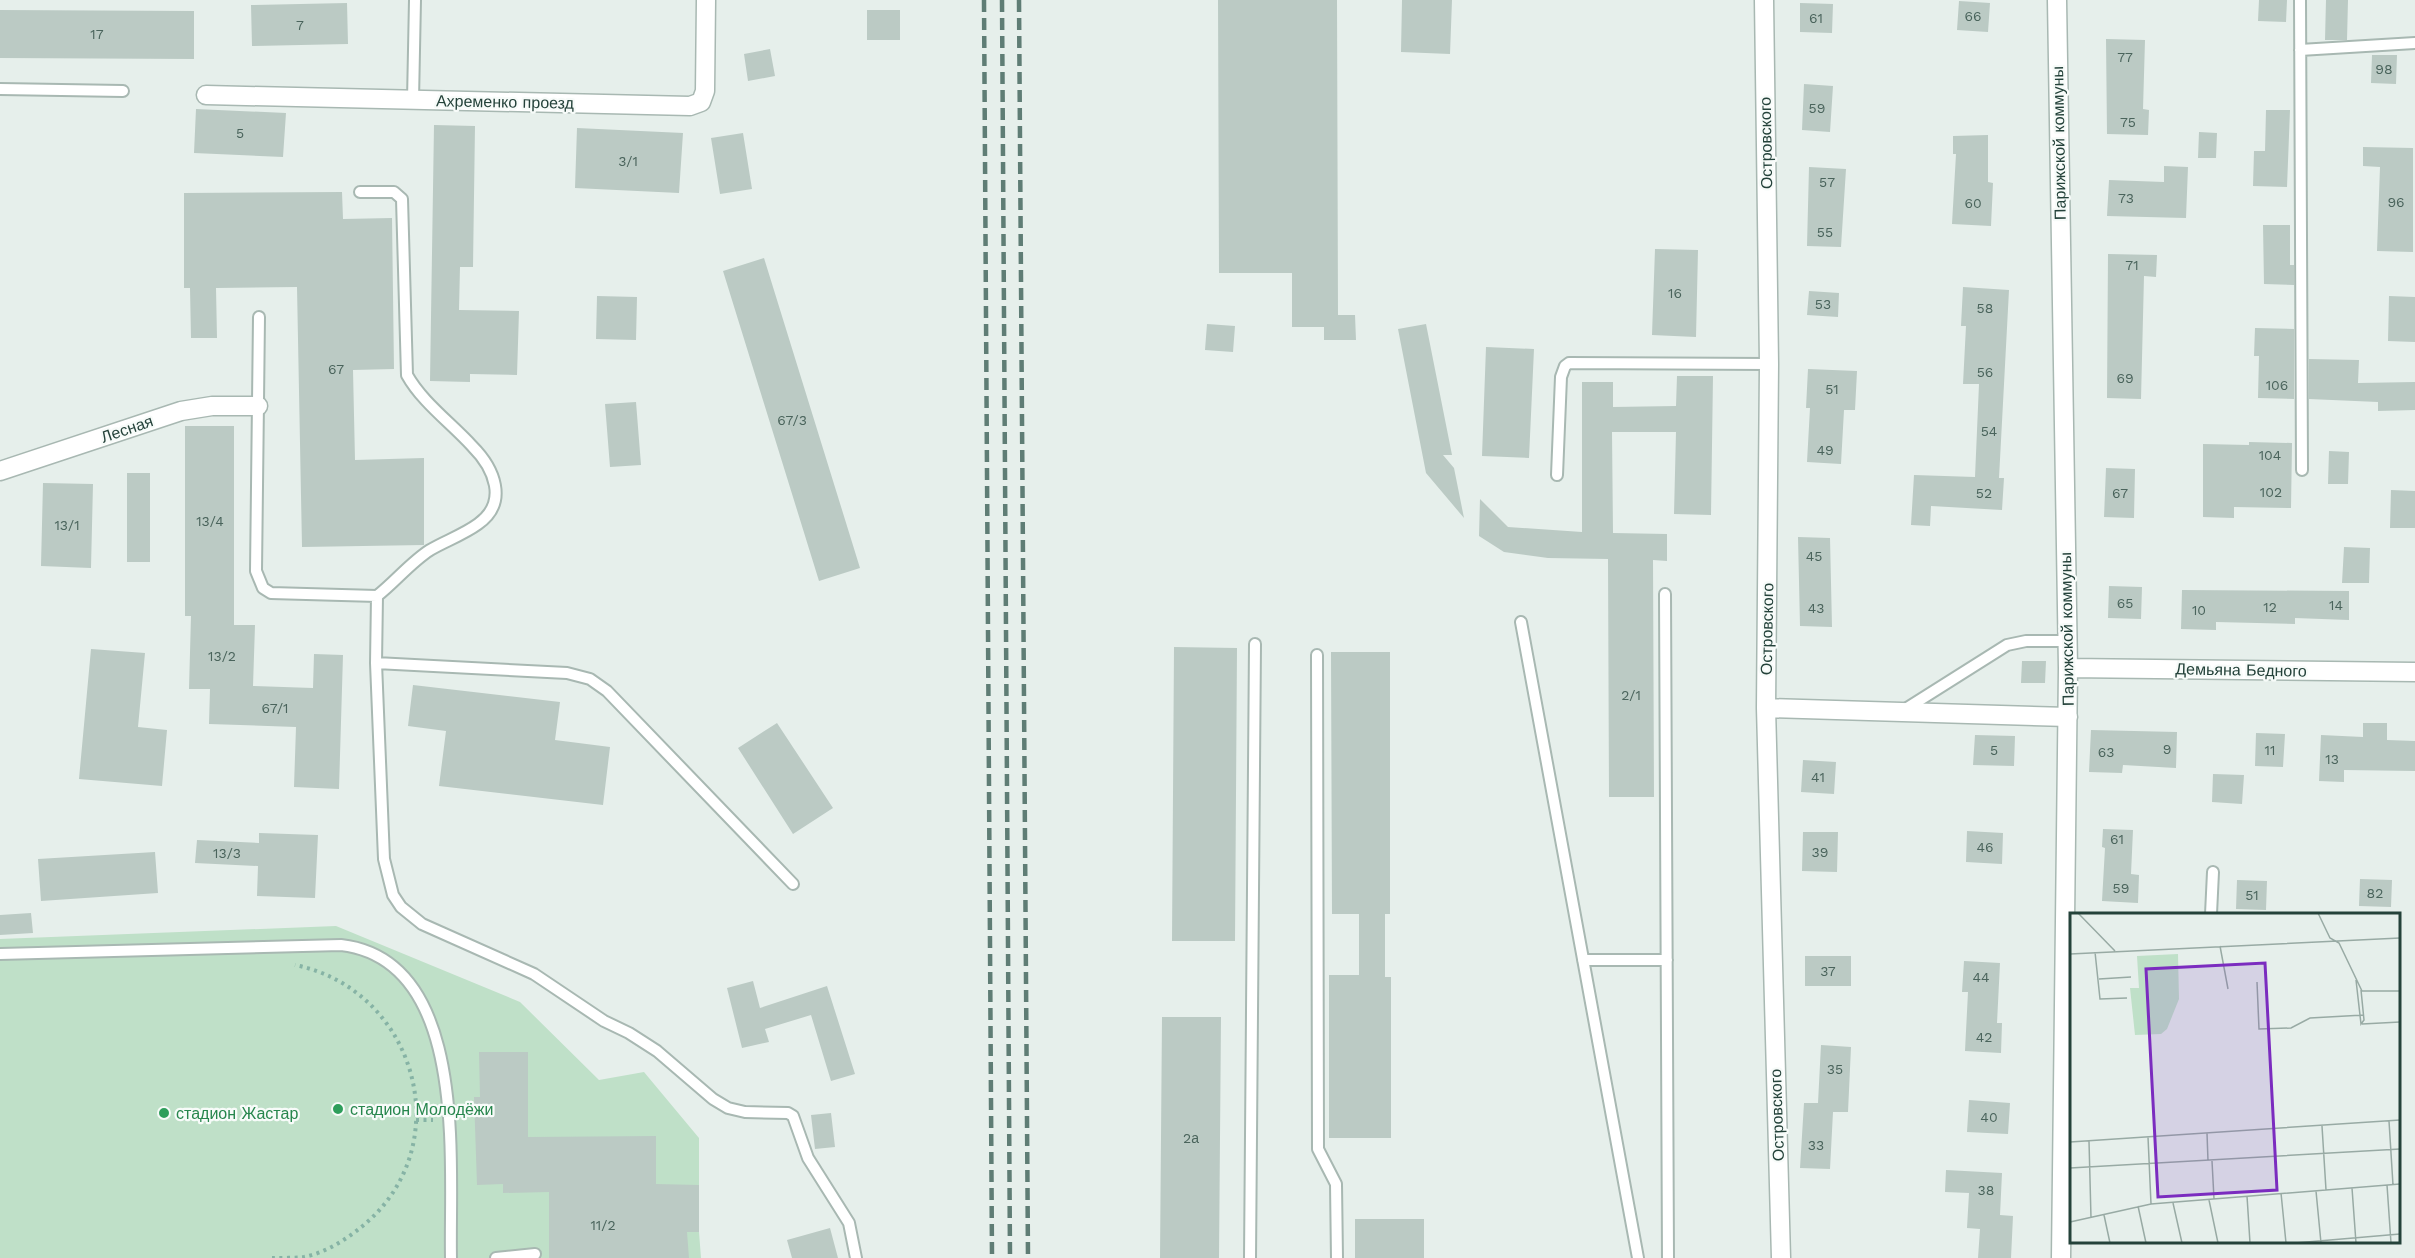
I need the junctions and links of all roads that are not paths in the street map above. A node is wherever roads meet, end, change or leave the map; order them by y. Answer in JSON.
{"nodes":[{"id":1,"x":415,"y":0,"type":"edge"},
{"id":2,"x":706,"y":0,"type":"edge"},
{"id":3,"x":1764,"y":0,"type":"edge"},
{"id":4,"x":2057,"y":0,"type":"edge"},
{"id":5,"x":2300,"y":0,"type":"edge"},
{"id":6,"x":2415,"y":43,"type":"edge"},
{"id":7,"x":2300,"y":50,"type":"junction"},
{"id":8,"x":0,"y":89,"type":"edge"},
{"id":9,"x":123,"y":91,"type":"dead end"},
{"id":10,"x":206,"y":95,"type":"dead end"},
{"id":11,"x":413,"y":100,"type":"junction"},
{"id":12,"x":360,"y":192,"type":"dead end"},
{"id":13,"x":259,"y":317,"type":"dead end"},
{"id":14,"x":1769,"y":364,"type":"junction"},
{"id":15,"x":258,"y":406,"type":"junction"},
{"id":16,"x":2302,"y":470,"type":"dead end"},
{"id":17,"x":0,"y":471,"type":"edge"},
{"id":18,"x":1557,"y":475,"type":"dead end"},
{"id":19,"x":1665,"y":594,"type":"dead end"},
{"id":20,"x":377,"y":596,"type":"junction"},
{"id":21,"x":1521,"y":622,"type":"dead end"},
{"id":22,"x":2068,"y":641,"type":"junction"},
{"id":23,"x":1255,"y":644,"type":"dead end"},
{"id":24,"x":1317,"y":655,"type":"dead end"},
{"id":25,"x":376,"y":663,"type":"junction"},
{"id":26,"x":2068,"y":668,"type":"junction"},
{"id":27,"x":2415,"y":672,"type":"edge"},
{"id":28,"x":1766,"y":708,"type":"junction"},
{"id":29,"x":1902,"y":712,"type":"junction"},
{"id":30,"x":2067,"y":717,"type":"junction"},
{"id":31,"x":2213,"y":872,"type":"dead end"},
{"id":32,"x":793,"y":884,"type":"dead end"},
{"id":33,"x":2211,"y":913,"type":"edge"},
{"id":34,"x":0,"y":954,"type":"edge"},
{"id":35,"x":1583,"y":960,"type":"junction"},
{"id":36,"x":1667,"y":960,"type":"junction"},
{"id":37,"x":2067,"y":1114,"type":"edge"},
{"id":38,"x":535,"y":1254,"type":"dead end"},
{"id":39,"x":451,"y":1258,"type":"edge"},
{"id":40,"x":496,"y":1258,"type":"edge"},
{"id":41,"x":856,"y":1258,"type":"edge"},
{"id":42,"x":1250,"y":1258,"type":"edge"},
{"id":43,"x":1336,"y":1258,"type":"edge"},
{"id":44,"x":1638,"y":1258,"type":"edge"},
{"id":45,"x":1668,"y":1258,"type":"edge"},
{"id":46,"x":1781,"y":1258,"type":"edge"},
{"id":47,"x":2061,"y":1258,"type":"edge"}],
"edges":[{"from":1,"to":11,"type":"lane"},
{"from":2,"to":11,"type":"street","name":"Ахременко проезд"},
{"from":3,"to":14,"type":"street","name":"Островского"},
{"from":4,"to":22,"type":"street","name":"Парижской коммуны"},
{"from":5,"to":7,"type":"lane"},
{"from":6,"to":7,"type":"lane"},
{"from":7,"to":16,"type":"lane"},
{"from":8,"to":9,"type":"lane"},
{"from":10,"to":11,"type":"street","name":"Ахременко проезд"},
{"from":12,"to":20,"type":"lane"},
{"from":13,"to":15,"type":"lane"},
{"from":14,"to":18,"type":"lane"},
{"from":14,"to":28,"type":"street","name":"Островского"},
{"from":15,"to":17,"type":"street","name":"Лесная"},
{"from":15,"to":20,"type":"lane"},
{"from":19,"to":36,"type":"lane"},
{"from":20,"to":25,"type":"lane"},
{"from":21,"to":35,"type":"lane"},
{"from":22,"to":26,"type":"street","name":"Парижской коммуны"},
{"from":22,"to":29,"type":"lane"},
{"from":23,"to":42,"type":"lane"},
{"from":24,"to":43,"type":"lane"},
{"from":25,"to":32,"type":"lane"},
{"from":25,"to":41,"type":"lane"},
{"from":26,"to":27,"type":"street","name":"Демьяна Бедного"},
{"from":26,"to":30,"type":"street","name":"Парижской коммуны"},
{"from":28,"to":29,"type":"street"},
{"from":28,"to":46,"type":"street","name":"Островского"},
{"from":29,"to":30,"type":"street"},
{"from":30,"to":37,"type":"street","name":"Парижской коммуны"},
{"from":31,"to":33,"type":"lane"},
{"from":34,"to":39,"type":"lane"},
{"from":35,"to":36,"type":"lane"},
{"from":35,"to":44,"type":"lane"},
{"from":36,"to":45,"type":"lane"},
{"from":37,"to":47,"type":"street","name":"Парижской коммуны"},
{"from":38,"to":40,"type":"lane"}]}
